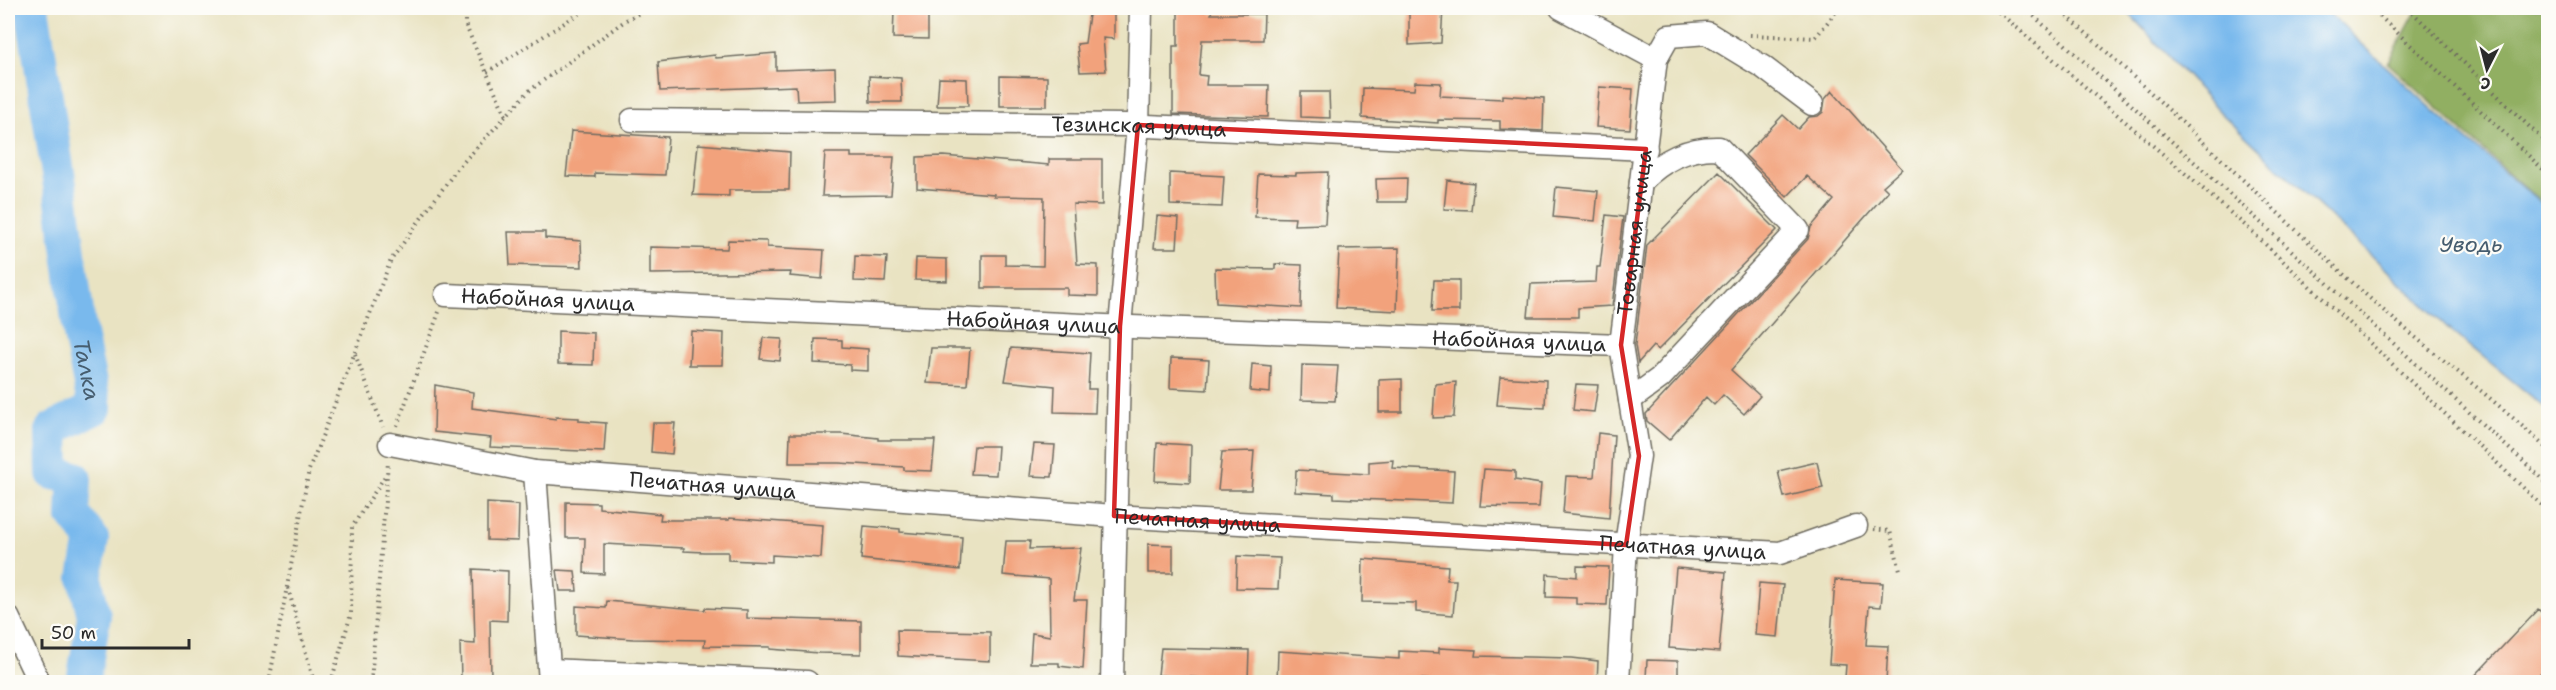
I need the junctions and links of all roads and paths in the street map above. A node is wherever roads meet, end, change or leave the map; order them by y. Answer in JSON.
{"nodes":[{"id":1,"x":465,"y":8,"type":"edge"},
{"id":2,"x":588,"y":8,"type":"edge"},
{"id":3,"x":650,"y":8,"type":"edge"},
{"id":4,"x":1141,"y":8,"type":"edge"},
{"id":5,"x":1561,"y":8,"type":"edge"},
{"id":6,"x":1839,"y":8,"type":"edge"},
{"id":7,"x":1994,"y":8,"type":"edge"},
{"id":8,"x":2025,"y":8,"type":"edge"},
{"id":9,"x":2058,"y":8,"type":"edge"},
{"id":10,"x":2371,"y":8,"type":"edge"},
{"id":11,"x":2408,"y":8,"type":"edge"},
{"id":12,"x":1743,"y":35,"type":"dead end"},
{"id":13,"x":1656,"y":59,"type":"junction"},
{"id":14,"x":487,"y":72,"type":"junction"},
{"id":15,"x":1812,"y":104,"type":"dead end"},
{"id":16,"x":506,"y":116,"type":"junction"},
{"id":17,"x":632,"y":120,"type":"dead end"},
{"id":18,"x":1138,"y":125,"type":"junction"},
{"id":19,"x":2548,"y":145,"type":"edge"},
{"id":20,"x":1646,"y":149,"type":"junction"},
{"id":21,"x":2548,"y":174,"type":"edge"},
{"id":22,"x":1641,"y":182,"type":"junction"},
{"id":23,"x":446,"y":295,"type":"joint"},
{"id":24,"x":1120,"y":326,"type":"junction"},
{"id":25,"x":1621,"y":345,"type":"junction"},
{"id":26,"x":355,"y":354,"type":"junction"},
{"id":27,"x":1630,"y":400,"type":"junction"},
{"id":28,"x":390,"y":444,"type":"junction"},
{"id":29,"x":2548,"y":450,"type":"edge"},
{"id":30,"x":388,"y":472,"type":"junction"},
{"id":31,"x":535,"y":472,"type":"junction"},
{"id":32,"x":2548,"y":484,"type":"edge"},
{"id":33,"x":2548,"y":511,"type":"edge"},
{"id":34,"x":1114,"y":516,"type":"junction"},
{"id":35,"x":1856,"y":526,"type":"joint"},
{"id":36,"x":1626,"y":545,"type":"junction"},
{"id":37,"x":1900,"y":570,"type":"dead end"},
{"id":38,"x":287,"y":586,"type":"junction"},
{"id":39,"x":8,"y":617,"type":"edge"},
{"id":40,"x":13,"y":643,"type":"edge"},
{"id":41,"x":550,"y":676,"type":"edge"},
{"id":42,"x":39,"y":682,"type":"edge"},
{"id":43,"x":269,"y":682,"type":"edge"},
{"id":44,"x":314,"y":682,"type":"edge"},
{"id":45,"x":331,"y":682,"type":"edge"},
{"id":46,"x":371,"y":682,"type":"edge"},
{"id":47,"x":807,"y":682,"type":"edge"},
{"id":48,"x":1112,"y":682,"type":"edge"},
{"id":49,"x":1618,"y":682,"type":"edge"}],
"edges":[{"from":1,"to":14,"type":"path"},
{"from":2,"to":14,"type":"path"},
{"from":3,"to":16,"type":"path"},
{"from":4,"to":18,"type":"street"},
{"from":5,"to":13,"type":"street"},
{"from":6,"to":12,"type":"path"},
{"from":7,"to":33,"type":"path"},
{"from":8,"to":32,"type":"path"},
{"from":9,"to":29,"type":"path"},
{"from":10,"to":21,"type":"path"},
{"from":11,"to":19,"type":"path"},
{"from":13,"to":15,"type":"street","name":"Товарная улица"},
{"from":13,"to":20,"type":"street","name":"Товарная улица"},
{"from":14,"to":16,"type":"path"},
{"from":16,"to":26,"type":"path"},
{"from":17,"to":18,"type":"street","name":"Тезинская улица"},
{"from":18,"to":20,"type":"street","name":"Тезинская улица"},
{"from":18,"to":24,"type":"street"},
{"from":20,"to":22,"type":"street","name":"Товарная улица"},
{"from":22,"to":25,"type":"street","name":"Товарная улица"},
{"from":22,"to":27,"type":"street"},
{"from":23,"to":24,"type":"street","name":"Набойная улица"},
{"from":23,"to":28,"type":"path"},
{"from":24,"to":25,"type":"street","name":"Набойная улица"},
{"from":24,"to":34,"type":"street"},
{"from":25,"to":27,"type":"street","name":"Товарная улица"},
{"from":26,"to":28,"type":"path"},
{"from":26,"to":38,"type":"path"},
{"from":27,"to":36,"type":"street","name":"Товарная улица"},
{"from":28,"to":30,"type":"path"},
{"from":28,"to":31,"type":"street","name":"Печатная улица"},
{"from":30,"to":45,"type":"path"},
{"from":30,"to":46,"type":"path"},
{"from":31,"to":34,"type":"street","name":"Печатная улица"},
{"from":31,"to":41,"type":"street"},
{"from":34,"to":36,"type":"street","name":"Печатная улица"},
{"from":34,"to":48,"type":"street"},
{"from":35,"to":36,"type":"street","name":"Печатная улица"},
{"from":35,"to":37,"type":"path"},
{"from":36,"to":49,"type":"street","name":"Товарная улица"},
{"from":38,"to":43,"type":"path"},
{"from":38,"to":44,"type":"path"},
{"from":39,"to":40,"type":"street"},
{"from":40,"to":42,"type":"street"},
{"from":41,"to":47,"type":"street"}]}
